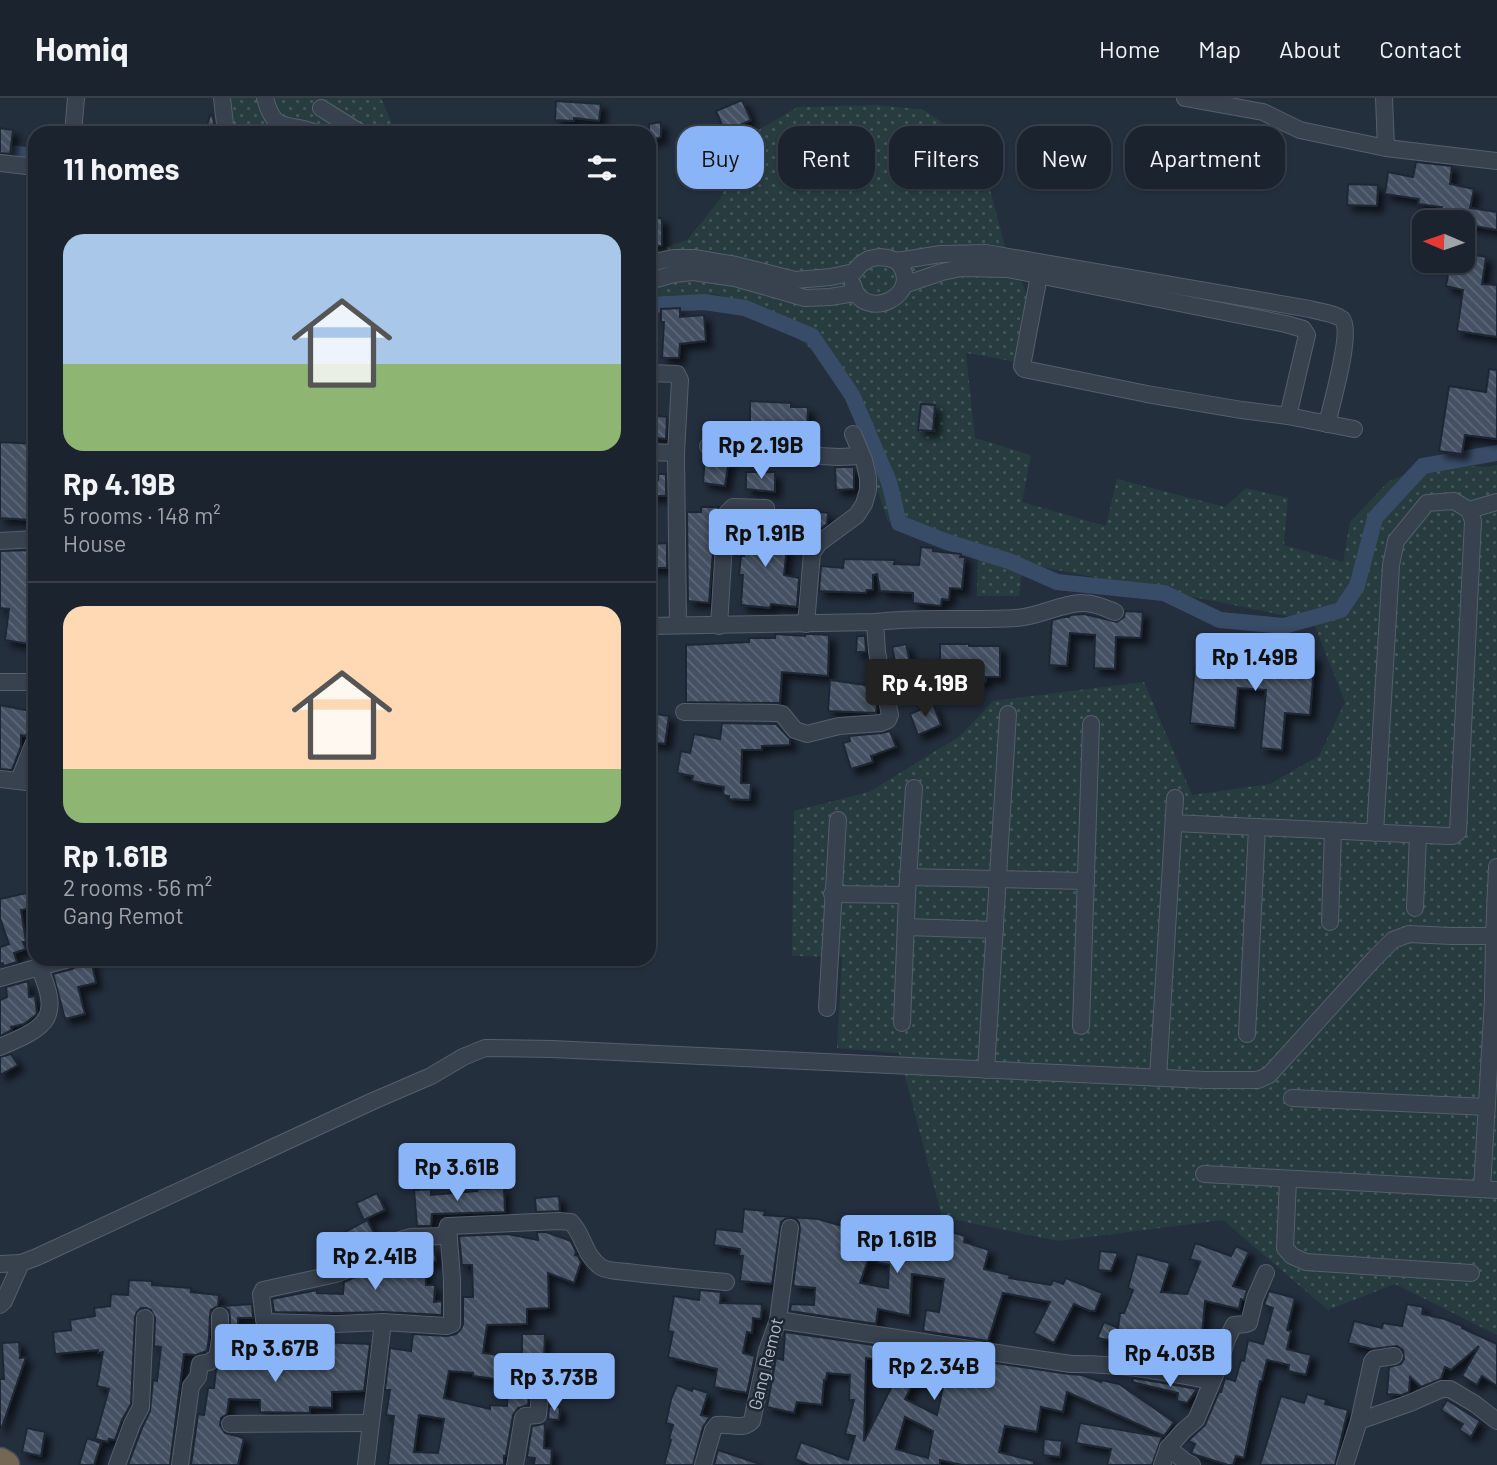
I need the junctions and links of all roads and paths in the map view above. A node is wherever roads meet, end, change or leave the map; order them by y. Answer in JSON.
{"nodes":[{"id":1,"x":76,"y":98,"type":"edge"},
{"id":2,"x":222,"y":98,"type":"edge"},
{"id":3,"x":265,"y":98,"type":"edge"},
{"id":4,"x":1185,"y":98,"type":"edge"},
{"id":5,"x":1384,"y":98,"type":"edge"},
{"id":6,"x":319,"y":103,"type":"edge"},
{"id":7,"x":74,"y":126,"type":"edge"},
{"id":8,"x":225,"y":126,"type":"edge"},
{"id":9,"x":286,"y":126,"type":"edge"},
{"id":10,"x":313,"y":126,"type":"edge"},
{"id":11,"x":351,"y":126,"type":"edge"},
{"id":12,"x":1386,"y":148,"type":"junction"},
{"id":13,"x":1497,"y":161,"type":"edge"},
{"id":14,"x":0,"y":163,"type":"edge"},
{"id":15,"x":28,"y":166,"type":"edge"},
{"id":16,"x":897,"y":261,"type":"junction"},
{"id":17,"x":656,"y":262,"type":"edge"},
{"id":18,"x":1008,"y":262,"type":"junction"},
{"id":19,"x":1041,"y":269,"type":"junction"},
{"id":20,"x":855,"y":272,"type":"junction"},
{"id":21,"x":656,"y":279,"type":"edge"},
{"id":22,"x":904,"y":285,"type":"junction"},
{"id":23,"x":855,"y":293,"type":"junction"},
{"id":24,"x":1192,"y":297,"type":"junction"},
{"id":25,"x":1310,"y":309,"type":"junction"},
{"id":26,"x":1303,"y":329,"type":"junction"},
{"id":27,"x":656,"y":373,"type":"edge"},
{"id":28,"x":1288,"y":416,"type":"junction"},
{"id":29,"x":1327,"y":424,"type":"junction"},
{"id":30,"x":1354,"y":429,"type":"dead end"},
{"id":31,"x":853,"y":434,"type":"dead end"},
{"id":32,"x":708,"y":446,"type":"dead end"},
{"id":33,"x":656,"y":452,"type":"edge"},
{"id":34,"x":676,"y":453,"type":"junction"},
{"id":35,"x":861,"y":456,"type":"junction"},
{"id":36,"x":1497,"y":502,"type":"edge"},
{"id":37,"x":766,"y":508,"type":"dead end"},
{"id":38,"x":1469,"y":510,"type":"junction"},
{"id":39,"x":28,"y":539,"type":"edge"},
{"id":40,"x":0,"y":541,"type":"edge"},
{"id":41,"x":1115,"y":612,"type":"dead end"},
{"id":42,"x":875,"y":622,"type":"junction"},
{"id":43,"x":806,"y":624,"type":"junction"},
{"id":44,"x":678,"y":625,"type":"junction"},
{"id":45,"x":656,"y":626,"type":"edge"},
{"id":46,"x":719,"y":626,"type":"junction"},
{"id":47,"x":0,"y":682,"type":"edge"},
{"id":48,"x":28,"y":682,"type":"edge"},
{"id":49,"x":684,"y":712,"type":"dead end"},
{"id":50,"x":1008,"y":714,"type":"dead end"},
{"id":51,"x":1091,"y":724,"type":"dead end"},
{"id":52,"x":0,"y":779,"type":"edge"},
{"id":53,"x":27,"y":782,"type":"edge"},
{"id":54,"x":914,"y":788,"type":"dead end"},
{"id":55,"x":1175,"y":798,"type":"dead end"},
{"id":56,"x":838,"y":820,"type":"dead end"},
{"id":57,"x":1174,"y":823,"type":"junction"},
{"id":58,"x":1257,"y":827,"type":"junction"},
{"id":59,"x":1333,"y":831,"type":"junction"},
{"id":60,"x":1374,"y":833,"type":"junction"},
{"id":61,"x":1418,"y":835,"type":"junction"},
{"id":62,"x":1497,"y":867,"type":"edge"},
{"id":63,"x":908,"y":877,"type":"junction"},
{"id":64,"x":998,"y":879,"type":"junction"},
{"id":65,"x":1086,"y":881,"type":"junction"},
{"id":66,"x":832,"y":894,"type":"junction"},
{"id":67,"x":907,"y":895,"type":"junction"},
{"id":68,"x":1415,"y":908,"type":"dead end"},
{"id":69,"x":1331,"y":922,"type":"dead end"},
{"id":70,"x":906,"y":927,"type":"junction"},
{"id":71,"x":995,"y":930,"type":"junction"},
{"id":72,"x":1494,"y":936,"type":"junction"},
{"id":73,"x":43,"y":966,"type":"edge"},
{"id":74,"x":39,"y":967,"type":"junction"},
{"id":75,"x":0,"y":978,"type":"edge"},
{"id":76,"x":827,"y":1008,"type":"dead end"},
{"id":77,"x":902,"y":1023,"type":"dead end"},
{"id":78,"x":1081,"y":1026,"type":"dead end"},
{"id":79,"x":1247,"y":1034,"type":"dead end"},
{"id":80,"x":1494,"y":1035,"type":"edge"},
{"id":81,"x":0,"y":1047,"type":"edge"},
{"id":82,"x":986,"y":1070,"type":"junction"},
{"id":83,"x":1158,"y":1078,"type":"junction"},
{"id":84,"x":1292,"y":1098,"type":"dead end"},
{"id":85,"x":1487,"y":1107,"type":"junction"},
{"id":86,"x":1205,"y":1174,"type":"dead end"},
{"id":87,"x":1288,"y":1180,"type":"junction"},
{"id":88,"x":1490,"y":1190,"type":"edge"},
{"id":89,"x":448,"y":1226,"type":"junction"},
{"id":90,"x":790,"y":1228,"type":"dead end"},
{"id":91,"x":21,"y":1263,"type":"junction"},
{"id":92,"x":0,"y":1264,"type":"edge"},
{"id":93,"x":1266,"y":1273,"type":"dead end"},
{"id":94,"x":1471,"y":1273,"type":"dead end"},
{"id":95,"x":726,"y":1282,"type":"dead end"},
{"id":96,"x":0,"y":1305,"type":"edge"},
{"id":97,"x":220,"y":1316,"type":"dead end"},
{"id":98,"x":145,"y":1318,"type":"dead end"},
{"id":99,"x":778,"y":1320,"type":"junction"},
{"id":100,"x":383,"y":1322,"type":"junction"},
{"id":101,"x":1394,"y":1356,"type":"dead end"},
{"id":102,"x":1212,"y":1381,"type":"junction"},
{"id":103,"x":540,"y":1392,"type":"dead end"},
{"id":104,"x":1497,"y":1420,"type":"edge"},
{"id":105,"x":1359,"y":1421,"type":"junction"},
{"id":106,"x":370,"y":1423,"type":"junction"},
{"id":107,"x":230,"y":1424,"type":"dead end"},
{"id":108,"x":1168,"y":1448,"type":"junction"},
{"id":109,"x":0,"y":1462,"type":"edge"},
{"id":110,"x":5,"y":1465,"type":"edge"},
{"id":111,"x":117,"y":1465,"type":"edge"},
{"id":112,"x":180,"y":1465,"type":"edge"},
{"id":113,"x":366,"y":1465,"type":"edge"},
{"id":114,"x":515,"y":1465,"type":"edge"},
{"id":115,"x":703,"y":1465,"type":"edge"},
{"id":116,"x":1162,"y":1465,"type":"edge"},
{"id":117,"x":1192,"y":1465,"type":"edge"},
{"id":118,"x":1345,"y":1465,"type":"edge"}],
"edges":[{"from":1,"to":7,"type":"street"},
{"from":2,"to":8,"type":"street"},
{"from":3,"to":9,"type":"street"},
{"from":4,"to":12,"type":"street"},
{"from":5,"to":12,"type":"street"},
{"from":6,"to":10,"type":"street"},
{"from":6,"to":11,"type":"street"},
{"from":12,"to":13,"type":"street"},
{"from":14,"to":15,"type":"street"},
{"from":16,"to":18,"type":"street"},
{"from":16,"to":20,"type":"street"},
{"from":16,"to":22,"type":"street"},
{"from":17,"to":20,"type":"street"},
{"from":18,"to":19,"type":"street"},
{"from":18,"to":22,"type":"street"},
{"from":19,"to":24,"type":"street"},
{"from":19,"to":28,"type":"street"},
{"from":20,"to":23,"type":"street"},
{"from":21,"to":23,"type":"street"},
{"from":22,"to":23,"type":"street"},
{"from":24,"to":25,"type":"street"},
{"from":24,"to":26,"type":"street"},
{"from":25,"to":26,"type":"street"},
{"from":25,"to":29,"type":"street"},
{"from":26,"to":28,"type":"street"},
{"from":27,"to":34,"type":"street"},
{"from":28,"to":29,"type":"street"},
{"from":29,"to":30,"type":"street"},
{"from":31,"to":35,"type":"street"},
{"from":32,"to":35,"type":"street"},
{"from":33,"to":34,"type":"street"},
{"from":34,"to":44,"type":"street"},
{"from":35,"to":43,"type":"street"},
{"from":36,"to":38,"type":"street"},
{"from":37,"to":46,"type":"street"},
{"from":38,"to":60,"type":"street"},
{"from":38,"to":61,"type":"street"},
{"from":39,"to":40,"type":"street"},
{"from":41,"to":42,"type":"street"},
{"from":42,"to":43,"type":"street"},
{"from":42,"to":49,"type":"street"},
{"from":43,"to":46,"type":"street"},
{"from":44,"to":45,"type":"street"},
{"from":44,"to":46,"type":"street"},
{"from":47,"to":48,"type":"street"},
{"from":50,"to":64,"type":"street"},
{"from":51,"to":65,"type":"street"},
{"from":52,"to":53,"type":"street"},
{"from":54,"to":63,"type":"street"},
{"from":55,"to":57,"type":"street"},
{"from":56,"to":66,"type":"street"},
{"from":57,"to":58,"type":"street"},
{"from":57,"to":83,"type":"street"},
{"from":58,"to":59,"type":"street"},
{"from":58,"to":79,"type":"street"},
{"from":59,"to":60,"type":"street"},
{"from":59,"to":69,"type":"street"},
{"from":60,"to":61,"type":"street"},
{"from":61,"to":68,"type":"street"},
{"from":62,"to":72,"type":"street"},
{"from":63,"to":64,"type":"street"},
{"from":63,"to":67,"type":"street"},
{"from":64,"to":65,"type":"street"},
{"from":64,"to":71,"type":"street"},
{"from":65,"to":78,"type":"street"},
{"from":66,"to":67,"type":"street"},
{"from":66,"to":76,"type":"street"},
{"from":67,"to":70,"type":"street"},
{"from":70,"to":71,"type":"street"},
{"from":70,"to":77,"type":"street"},
{"from":71,"to":82,"type":"street"},
{"from":72,"to":80,"type":"street"},
{"from":72,"to":83,"type":"street"},
{"from":73,"to":74,"type":"street"},
{"from":74,"to":75,"type":"street"},
{"from":74,"to":81,"type":"street"},
{"from":80,"to":85,"type":"street"},
{"from":82,"to":83,"type":"street"},
{"from":82,"to":91,"type":"street"},
{"from":84,"to":85,"type":"street"},
{"from":85,"to":88,"type":"street"},
{"from":86,"to":87,"type":"street"},
{"from":87,"to":88,"type":"street"},
{"from":87,"to":94,"type":"street"},
{"from":89,"to":95,"type":"street"},
{"from":89,"to":100,"type":"street"},
{"from":89,"to":100,"type":"street"},
{"from":90,"to":99,"type":"street","name":"Gang Remot"},
{"from":91,"to":92,"type":"street"},
{"from":91,"to":96,"type":"street"},
{"from":93,"to":102,"type":"street"},
{"from":97,"to":112,"type":"street"},
{"from":98,"to":111,"type":"street"},
{"from":99,"to":102,"type":"street"},
{"from":99,"to":115,"type":"street","name":"Gang Remot"},
{"from":100,"to":106,"type":"street"},
{"from":101,"to":105,"type":"street"},
{"from":102,"to":108,"type":"street"},
{"from":103,"to":114,"type":"street"},
{"from":104,"to":105,"type":"street"},
{"from":105,"to":118,"type":"street"},
{"from":106,"to":107,"type":"street"},
{"from":106,"to":113,"type":"street"},
{"from":108,"to":116,"type":"street"},
{"from":108,"to":117,"type":"street"},
{"from":109,"to":110,"type":"highway"}]}
